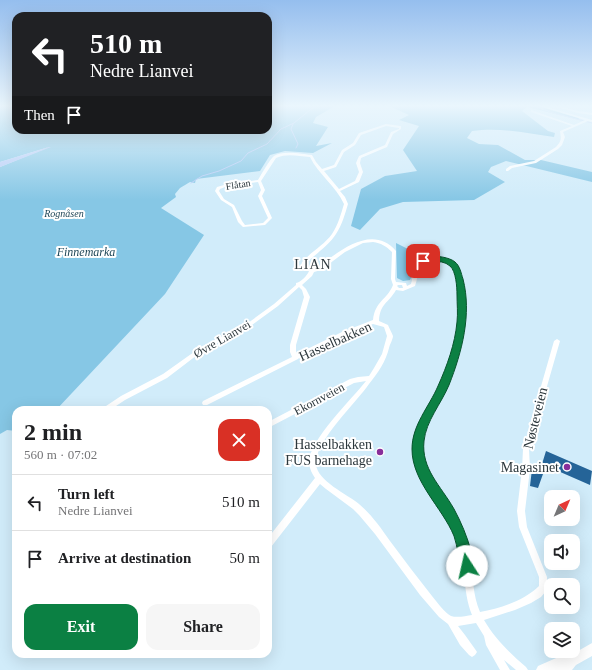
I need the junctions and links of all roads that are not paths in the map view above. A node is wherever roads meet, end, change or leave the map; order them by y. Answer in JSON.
{"nodes":[{"id":1,"x":358,"y":137,"type":"edge"},
{"id":2,"x":390,"y":137,"type":"edge"},
{"id":3,"x":563,"y":137,"type":"edge"},
{"id":4,"x":508,"y":170,"type":"dead end"},
{"id":5,"x":321,"y":171,"type":"junction"},
{"id":6,"x":259,"y":181,"type":"junction"},
{"id":7,"x":338,"y":191,"type":"junction"},
{"id":8,"x":312,"y":271,"type":"junction"},
{"id":9,"x":394,"y":276,"type":"junction"},
{"id":10,"x":298,"y":284,"type":"junction"},
{"id":11,"x":403,"y":287,"type":"junction"},
{"id":12,"x":394,"y":288,"type":"junction"},
{"id":13,"x":376,"y":322,"type":"junction"},
{"id":14,"x":557,"y":341,"type":"dead end"},
{"id":15,"x":296,"y":358,"type":"junction"},
{"id":16,"x":371,"y":378,"type":"junction"},
{"id":17,"x":205,"y":403,"type":"dead end"},
{"id":18,"x":111,"y":406,"type":"edge"},
{"id":19,"x":272,"y":423,"type":"edge"},
{"id":20,"x":319,"y":479,"type":"junction"},
{"id":21,"x":272,"y":539,"type":"edge"},
{"id":22,"x":478,"y":618,"type":"junction"},
{"id":23,"x":452,"y":621,"type":"junction"},
{"id":24,"x":487,"y":633,"type":"junction"},
{"id":25,"x":592,"y":649,"type":"edge"},
{"id":26,"x":472,"y":652,"type":"dead end"},
{"id":27,"x":568,"y":665,"type":"edge"},
{"id":28,"x":505,"y":670,"type":"edge"},
{"id":29,"x":523,"y":670,"type":"edge"},
{"id":30,"x":542,"y":670,"type":"edge"}],
"edges":[{"from":1,"to":5,"type":"street"},
{"from":2,"to":7,"type":"street"},
{"from":3,"to":4,"type":"street"},
{"from":5,"to":6,"type":"street","name":"Flåtan"},
{"from":5,"to":7,"type":"street"},
{"from":6,"to":6,"type":"street","name":"Flåtan"},
{"from":7,"to":8,"type":"street"},
{"from":8,"to":9,"type":"street","name":"Øvre Lianvei"},
{"from":8,"to":10,"type":"street","name":"Øvre Lianvei"},
{"from":9,"to":11,"type":"street"},
{"from":9,"to":12,"type":"street"},
{"from":10,"to":15,"type":"street"},
{"from":10,"to":18,"type":"street","name":"Øvre Lianvei"},
{"from":11,"to":12,"type":"street"},
{"from":11,"to":22,"type":"street"},
{"from":12,"to":13,"type":"street"},
{"from":13,"to":15,"type":"street","name":"Hasselbakken"},
{"from":13,"to":16,"type":"street","name":"Hasselbakken"},
{"from":14,"to":22,"type":"street","name":"Nøsteveien"},
{"from":15,"to":17,"type":"street","name":"Hasselbakken"},
{"from":16,"to":19,"type":"street","name":"Ekornveien"},
{"from":16,"to":20,"type":"street","name":"Hasselbakken"},
{"from":20,"to":21,"type":"street"},
{"from":20,"to":23,"type":"street"},
{"from":22,"to":23,"type":"street"},
{"from":22,"to":24,"type":"street"},
{"from":23,"to":26,"type":"street"},
{"from":24,"to":28,"type":"street"},
{"from":24,"to":29,"type":"street"},
{"from":25,"to":27,"type":"main road"},
{"from":27,"to":30,"type":"main road"}]}
